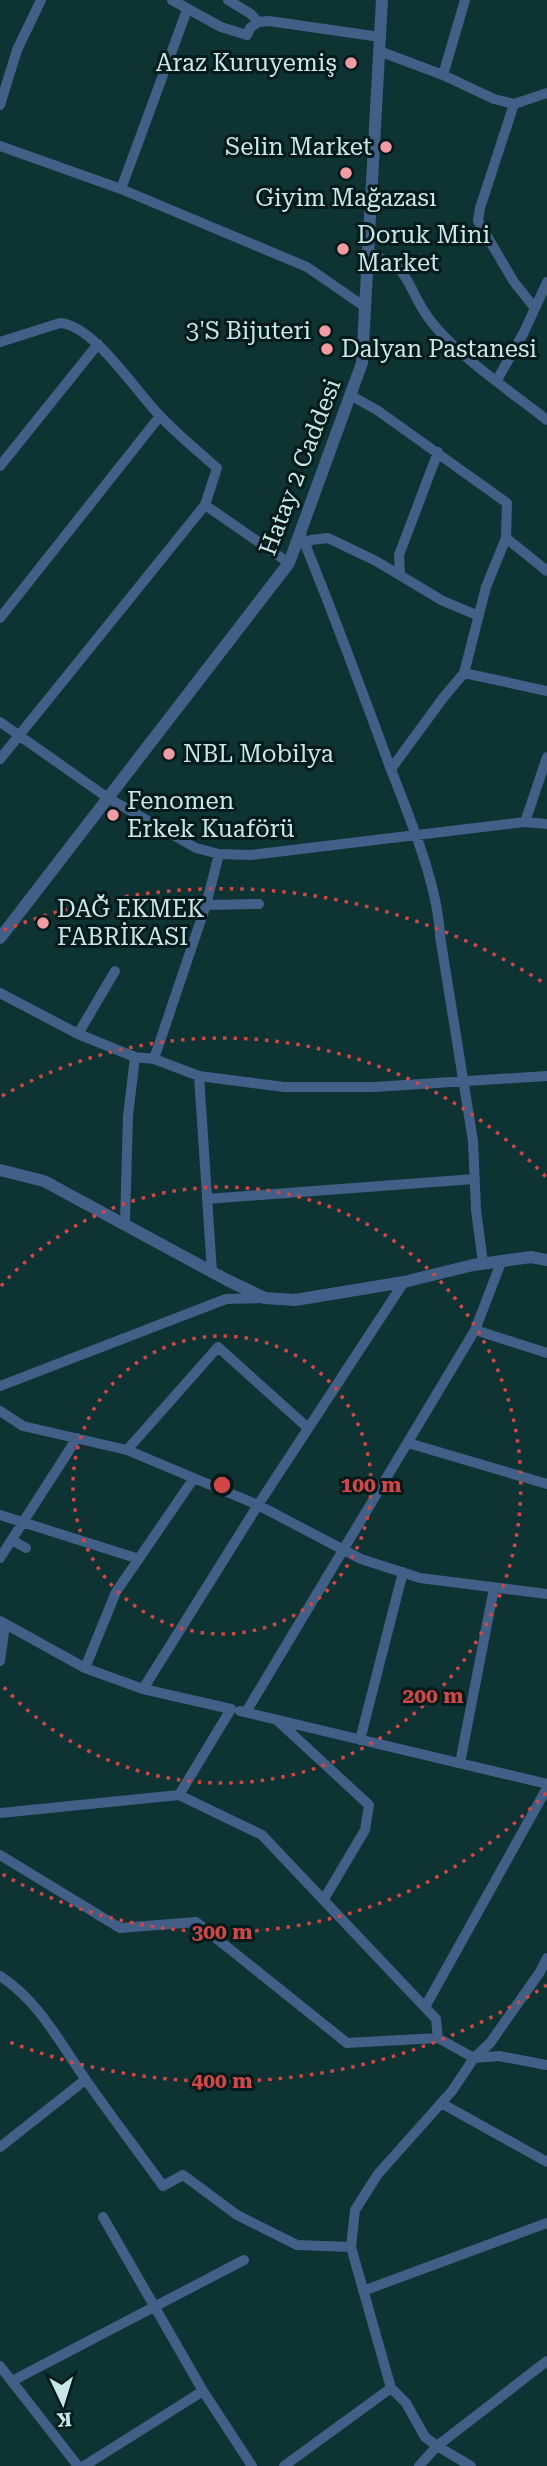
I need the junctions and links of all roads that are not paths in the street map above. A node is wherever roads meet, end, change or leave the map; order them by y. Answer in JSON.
{"nodes":[{"id":1,"x":41,"y":0,"type":"edge"},
{"id":2,"x":172,"y":0,"type":"edge"},
{"id":3,"x":228,"y":0,"type":"edge"},
{"id":4,"x":253,"y":0,"type":"edge"},
{"id":5,"x":382,"y":0,"type":"edge"},
{"id":6,"x":465,"y":0,"type":"edge"},
{"id":7,"x":187,"y":10,"type":"junction"},
{"id":8,"x":255,"y":18,"type":"junction"},
{"id":9,"x":380,"y":37,"type":"junction"},
{"id":10,"x":379,"y":51,"type":"junction"},
{"id":11,"x":443,"y":75,"type":"junction"},
{"id":12,"x":547,"y":93,"type":"edge"},
{"id":13,"x":514,"y":104,"type":"junction"},
{"id":14,"x":0,"y":105,"type":"edge"},
{"id":15,"x":0,"y":146,"type":"edge"},
{"id":16,"x":121,"y":189,"type":"junction"},
{"id":17,"x":368,"y":255,"type":"junction"},
{"id":18,"x":547,"y":282,"type":"edge"},
{"id":19,"x":365,"y":307,"type":"junction"},
{"id":20,"x":534,"y":307,"type":"junction"},
{"id":21,"x":0,"y":342,"type":"edge"},
{"id":22,"x":98,"y":344,"type":"junction"},
{"id":23,"x":496,"y":380,"type":"junction"},
{"id":24,"x":350,"y":395,"type":"junction"},
{"id":25,"x":160,"y":416,"type":"junction"},
{"id":26,"x":547,"y":420,"type":"edge"},
{"id":27,"x":438,"y":452,"type":"junction"},
{"id":28,"x":0,"y":466,"type":"edge"},
{"id":29,"x":205,"y":505,"type":"junction"},
{"id":30,"x":300,"y":532,"type":"junction"},
{"id":31,"x":506,"y":538,"type":"junction"},
{"id":32,"x":305,"y":544,"type":"junction"},
{"id":33,"x":289,"y":563,"type":"junction"},
{"id":34,"x":547,"y":571,"type":"edge"},
{"id":35,"x":400,"y":575,"type":"junction"},
{"id":36,"x":479,"y":616,"type":"junction"},
{"id":37,"x":0,"y":618,"type":"edge"},
{"id":38,"x":464,"y":673,"type":"junction"},
{"id":39,"x":547,"y":691,"type":"edge"},
{"id":40,"x":0,"y":722,"type":"edge"},
{"id":41,"x":19,"y":736,"type":"junction"},
{"id":42,"x":547,"y":757,"type":"edge"},
{"id":43,"x":0,"y":759,"type":"edge"},
{"id":44,"x":391,"y":769,"type":"junction"},
{"id":45,"x":108,"y":798,"type":"junction"},
{"id":46,"x":525,"y":822,"type":"junction"},
{"id":47,"x":547,"y":824,"type":"edge"},
{"id":48,"x":415,"y":834,"type":"junction"},
{"id":49,"x":219,"y":854,"type":"junction"},
{"id":50,"x":259,"y":904,"type":"dead end"},
{"id":51,"x":206,"y":905,"type":"junction"},
{"id":52,"x":0,"y":938,"type":"edge"},
{"id":53,"x":115,"y":971,"type":"dead end"},
{"id":54,"x":0,"y":993,"type":"edge"},
{"id":55,"x":78,"y":1034,"type":"junction"},
{"id":56,"x":135,"y":1057,"type":"junction"},
{"id":57,"x":154,"y":1059,"type":"junction"},
{"id":58,"x":199,"y":1076,"type":"junction"},
{"id":59,"x":547,"y":1076,"type":"edge"},
{"id":60,"x":463,"y":1081,"type":"junction"},
{"id":61,"x":0,"y":1170,"type":"edge"},
{"id":62,"x":474,"y":1179,"type":"junction"},
{"id":63,"x":207,"y":1199,"type":"junction"},
{"id":64,"x":125,"y":1223,"type":"junction"},
{"id":65,"x":547,"y":1260,"type":"edge"},
{"id":66,"x":502,"y":1261,"type":"junction"},
{"id":67,"x":483,"y":1263,"type":"junction"},
{"id":68,"x":212,"y":1272,"type":"junction"},
{"id":69,"x":404,"y":1282,"type":"junction"},
{"id":70,"x":265,"y":1298,"type":"junction"},
{"id":71,"x":475,"y":1331,"type":"junction"},
{"id":72,"x":547,"y":1353,"type":"edge"},
{"id":73,"x":0,"y":1386,"type":"edge"},
{"id":74,"x":0,"y":1411,"type":"edge"},
{"id":75,"x":308,"y":1428,"type":"junction"},
{"id":76,"x":77,"y":1438,"type":"junction"},
{"id":77,"x":408,"y":1443,"type":"junction"},
{"id":78,"x":127,"y":1450,"type":"junction"},
{"id":79,"x":194,"y":1478,"type":"junction"},
{"id":80,"x":547,"y":1484,"type":"edge"},
{"id":81,"x":258,"y":1504,"type":"junction"},
{"id":82,"x":0,"y":1515,"type":"edge"},
{"id":83,"x":23,"y":1522,"type":"junction"},
{"id":84,"x":12,"y":1540,"type":"junction"},
{"id":85,"x":26,"y":1548,"type":"dead end"},
{"id":86,"x":344,"y":1550,"type":"junction"},
{"id":87,"x":0,"y":1558,"type":"edge"},
{"id":88,"x":139,"y":1559,"type":"junction"},
{"id":89,"x":403,"y":1572,"type":"junction"},
{"id":90,"x":494,"y":1588,"type":"junction"},
{"id":91,"x":547,"y":1594,"type":"edge"},
{"id":92,"x":2,"y":1623,"type":"edge"},
{"id":93,"x":0,"y":1661,"type":"edge"},
{"id":94,"x":85,"y":1668,"type":"junction"},
{"id":95,"x":143,"y":1689,"type":"junction"},
{"id":96,"x":231,"y":1709,"type":"junction"},
{"id":97,"x":246,"y":1712,"type":"junction"},
{"id":98,"x":278,"y":1721,"type":"junction"},
{"id":99,"x":360,"y":1740,"type":"junction"},
{"id":100,"x":460,"y":1763,"type":"junction"},
{"id":101,"x":547,"y":1786,"type":"edge"},
{"id":102,"x":179,"y":1795,"type":"junction"},
{"id":103,"x":0,"y":1813,"type":"edge"},
{"id":104,"x":0,"y":1855,"type":"edge"},
{"id":105,"x":324,"y":1899,"type":"junction"},
{"id":106,"x":547,"y":1958,"type":"edge"},
{"id":107,"x":0,"y":1976,"type":"edge"},
{"id":108,"x":425,"y":2007,"type":"junction"},
{"id":109,"x":438,"y":2038,"type":"junction"},
{"id":110,"x":474,"y":2058,"type":"junction"},
{"id":111,"x":547,"y":2065,"type":"edge"},
{"id":112,"x":85,"y":2080,"type":"junction"},
{"id":113,"x":441,"y":2103,"type":"junction"},
{"id":114,"x":0,"y":2147,"type":"edge"},
{"id":115,"x":547,"y":2162,"type":"edge"},
{"id":116,"x":103,"y":2217,"type":"dead end"},
{"id":117,"x":547,"y":2223,"type":"edge"},
{"id":118,"x":351,"y":2247,"type":"junction"},
{"id":119,"x":244,"y":2260,"type":"dead end"},
{"id":120,"x":363,"y":2291,"type":"junction"},
{"id":121,"x":154,"y":2307,"type":"junction"},
{"id":122,"x":547,"y":2361,"type":"edge"},
{"id":123,"x":0,"y":2366,"type":"edge"},
{"id":124,"x":12,"y":2381,"type":"junction"},
{"id":125,"x":391,"y":2388,"type":"junction"},
{"id":126,"x":203,"y":2390,"type":"junction"},
{"id":127,"x":437,"y":2446,"type":"junction"},
{"id":128,"x":78,"y":2466,"type":"edge"},
{"id":129,"x":84,"y":2466,"type":"edge"},
{"id":130,"x":252,"y":2466,"type":"edge"},
{"id":131,"x":284,"y":2466,"type":"edge"},
{"id":132,"x":419,"y":2466,"type":"edge"},
{"id":133,"x":471,"y":2466,"type":"edge"}],
"edges":[{"from":1,"to":14,"type":"street"},
{"from":2,"to":7,"type":"street"},
{"from":3,"to":8,"type":"street"},
{"from":4,"to":8,"type":"street"},
{"from":5,"to":9,"type":"street","name":"Hatay 2 Caddesi"},
{"from":6,"to":11,"type":"street"},
{"from":7,"to":8,"type":"street"},
{"from":7,"to":16,"type":"street"},
{"from":8,"to":9,"type":"street"},
{"from":9,"to":10,"type":"street","name":"Hatay 2 Caddesi"},
{"from":10,"to":11,"type":"street"},
{"from":10,"to":17,"type":"street","name":"Hatay 2 Caddesi"},
{"from":11,"to":13,"type":"street"},
{"from":12,"to":13,"type":"street"},
{"from":13,"to":20,"type":"street"},
{"from":15,"to":16,"type":"street"},
{"from":16,"to":19,"type":"street"},
{"from":17,"to":19,"type":"street","name":"Hatay 2 Caddesi"},
{"from":17,"to":23,"type":"street"},
{"from":18,"to":20,"type":"street"},
{"from":19,"to":24,"type":"street","name":"Hatay 2 Caddesi"},
{"from":20,"to":23,"type":"street"},
{"from":21,"to":22,"type":"street"},
{"from":22,"to":25,"type":"street"},
{"from":22,"to":28,"type":"street"},
{"from":23,"to":26,"type":"street"},
{"from":24,"to":27,"type":"street"},
{"from":24,"to":30,"type":"street","name":"Hatay 2 Caddesi"},
{"from":25,"to":29,"type":"street"},
{"from":25,"to":37,"type":"street"},
{"from":27,"to":31,"type":"street"},
{"from":27,"to":35,"type":"street"},
{"from":29,"to":33,"type":"street"},
{"from":29,"to":41,"type":"street"},
{"from":30,"to":32,"type":"street"},
{"from":30,"to":33,"type":"street","name":"Hatay 2 Caddesi"},
{"from":31,"to":34,"type":"street"},
{"from":31,"to":36,"type":"street"},
{"from":32,"to":35,"type":"street"},
{"from":32,"to":44,"type":"street"},
{"from":33,"to":45,"type":"street","name":"Hatay 2 Caddesi"},
{"from":35,"to":36,"type":"street"},
{"from":36,"to":38,"type":"street"},
{"from":38,"to":39,"type":"street"},
{"from":38,"to":44,"type":"street"},
{"from":40,"to":41,"type":"street"},
{"from":41,"to":43,"type":"street"},
{"from":41,"to":45,"type":"street"},
{"from":42,"to":46,"type":"street"},
{"from":44,"to":48,"type":"street"},
{"from":45,"to":49,"type":"street"},
{"from":45,"to":52,"type":"street","name":"Hatay 2 Caddesi"},
{"from":46,"to":47,"type":"street"},
{"from":46,"to":48,"type":"street"},
{"from":48,"to":49,"type":"street"},
{"from":48,"to":60,"type":"street"},
{"from":49,"to":51,"type":"street"},
{"from":50,"to":51,"type":"street"},
{"from":51,"to":57,"type":"street"},
{"from":53,"to":55,"type":"street"},
{"from":54,"to":55,"type":"street"},
{"from":55,"to":56,"type":"street"},
{"from":56,"to":57,"type":"street"},
{"from":56,"to":64,"type":"street"},
{"from":57,"to":58,"type":"street"},
{"from":58,"to":60,"type":"street"},
{"from":58,"to":63,"type":"street"},
{"from":59,"to":60,"type":"street"},
{"from":60,"to":62,"type":"street"},
{"from":61,"to":64,"type":"street"},
{"from":62,"to":63,"type":"street"},
{"from":62,"to":67,"type":"street"},
{"from":63,"to":68,"type":"street"},
{"from":64,"to":68,"type":"street"},
{"from":65,"to":66,"type":"street"},
{"from":66,"to":67,"type":"street"},
{"from":66,"to":71,"type":"street"},
{"from":67,"to":69,"type":"street"},
{"from":68,"to":70,"type":"street"},
{"from":69,"to":70,"type":"street"},
{"from":69,"to":75,"type":"street"},
{"from":70,"to":73,"type":"street"},
{"from":71,"to":72,"type":"street"},
{"from":71,"to":77,"type":"street"},
{"from":74,"to":76,"type":"street"},
{"from":75,"to":78,"type":"street"},
{"from":75,"to":81,"type":"street"},
{"from":76,"to":78,"type":"street"},
{"from":76,"to":83,"type":"street"},
{"from":77,"to":80,"type":"street"},
{"from":77,"to":86,"type":"street"},
{"from":78,"to":79,"type":"street"},
{"from":79,"to":81,"type":"street"},
{"from":79,"to":88,"type":"street"},
{"from":81,"to":86,"type":"street"},
{"from":81,"to":95,"type":"street"},
{"from":82,"to":83,"type":"street"},
{"from":83,"to":84,"type":"street"},
{"from":83,"to":88,"type":"street"},
{"from":84,"to":85,"type":"street"},
{"from":84,"to":87,"type":"street"},
{"from":86,"to":89,"type":"street"},
{"from":86,"to":97,"type":"street"},
{"from":88,"to":94,"type":"street"},
{"from":89,"to":90,"type":"street"},
{"from":89,"to":99,"type":"street"},
{"from":90,"to":91,"type":"street"},
{"from":90,"to":100,"type":"street"},
{"from":92,"to":93,"type":"street"},
{"from":92,"to":94,"type":"street"},
{"from":94,"to":95,"type":"street"},
{"from":95,"to":96,"type":"street"},
{"from":96,"to":97,"type":"street"},
{"from":96,"to":102,"type":"street"},
{"from":97,"to":98,"type":"street"},
{"from":98,"to":99,"type":"street"},
{"from":98,"to":105,"type":"street"},
{"from":99,"to":100,"type":"street"},
{"from":100,"to":101,"type":"street"},
{"from":101,"to":108,"type":"street"},
{"from":102,"to":103,"type":"street"},
{"from":102,"to":105,"type":"street"},
{"from":104,"to":109,"type":"street"},
{"from":105,"to":108,"type":"street"},
{"from":106,"to":110,"type":"street"},
{"from":107,"to":112,"type":"street"},
{"from":108,"to":109,"type":"street"},
{"from":109,"to":110,"type":"street"},
{"from":110,"to":111,"type":"street"},
{"from":110,"to":113,"type":"street"},
{"from":112,"to":114,"type":"street"},
{"from":112,"to":118,"type":"street"},
{"from":113,"to":115,"type":"street"},
{"from":113,"to":118,"type":"street"},
{"from":116,"to":121,"type":"street"},
{"from":117,"to":120,"type":"street"},
{"from":118,"to":120,"type":"street"},
{"from":119,"to":121,"type":"street"},
{"from":120,"to":125,"type":"street"},
{"from":121,"to":124,"type":"street"},
{"from":121,"to":126,"type":"street"},
{"from":122,"to":127,"type":"street"},
{"from":123,"to":124,"type":"street"},
{"from":124,"to":128,"type":"street"},
{"from":125,"to":127,"type":"street"},
{"from":125,"to":131,"type":"street"},
{"from":126,"to":129,"type":"street"},
{"from":126,"to":130,"type":"street"},
{"from":127,"to":132,"type":"street"},
{"from":127,"to":133,"type":"street"}]}
